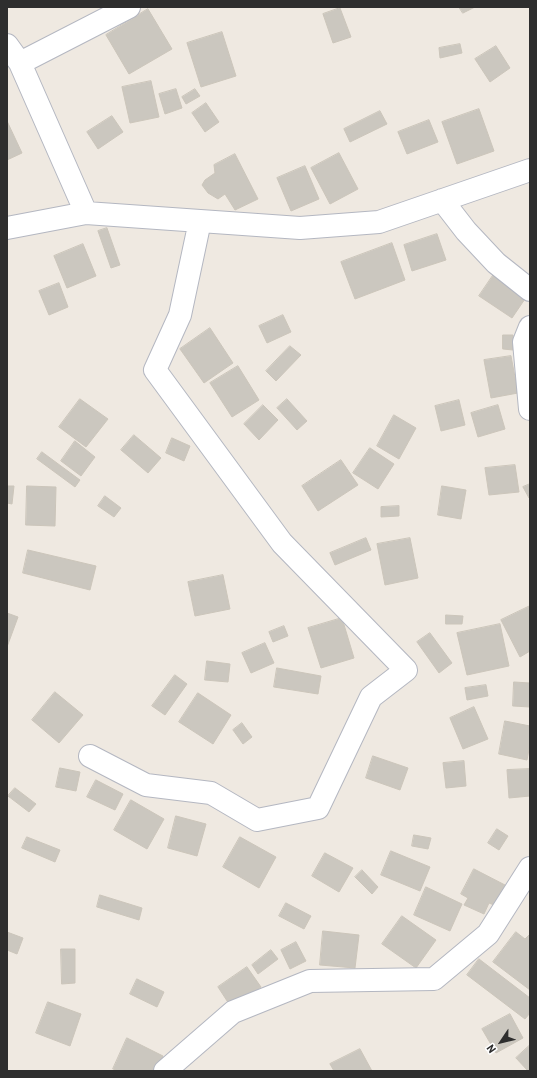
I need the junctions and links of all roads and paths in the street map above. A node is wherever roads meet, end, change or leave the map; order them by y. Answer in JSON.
{"nodes":[{"id":1,"x":129,"y":7,"type":"edge"},
{"id":2,"x":7,"y":45,"type":"edge"},
{"id":3,"x":20,"y":63,"type":"junction"},
{"id":4,"x":530,"y":170,"type":"edge"},
{"id":5,"x":442,"y":200,"type":"junction"},
{"id":6,"x":86,"y":213,"type":"junction"},
{"id":7,"x":200,"y":222,"type":"junction"},
{"id":8,"x":7,"y":228,"type":"edge"},
{"id":9,"x":530,"y":290,"type":"edge"},
{"id":10,"x":530,"y":327,"type":"edge"},
{"id":11,"x":530,"y":409,"type":"edge"},
{"id":12,"x":90,"y":756,"type":"dead end"},
{"id":13,"x":530,"y":868,"type":"edge"},
{"id":14,"x":165,"y":1071,"type":"edge"}],
"edges":[{"from":1,"to":3,"type":"street"},
{"from":2,"to":3,"type":"street"},
{"from":3,"to":6,"type":"street"},
{"from":4,"to":5,"type":"street"},
{"from":5,"to":7,"type":"street"},
{"from":5,"to":9,"type":"street"},
{"from":6,"to":7,"type":"street"},
{"from":6,"to":8,"type":"street"},
{"from":7,"to":12,"type":"street"},
{"from":10,"to":11,"type":"street"},
{"from":13,"to":14,"type":"street"}]}
